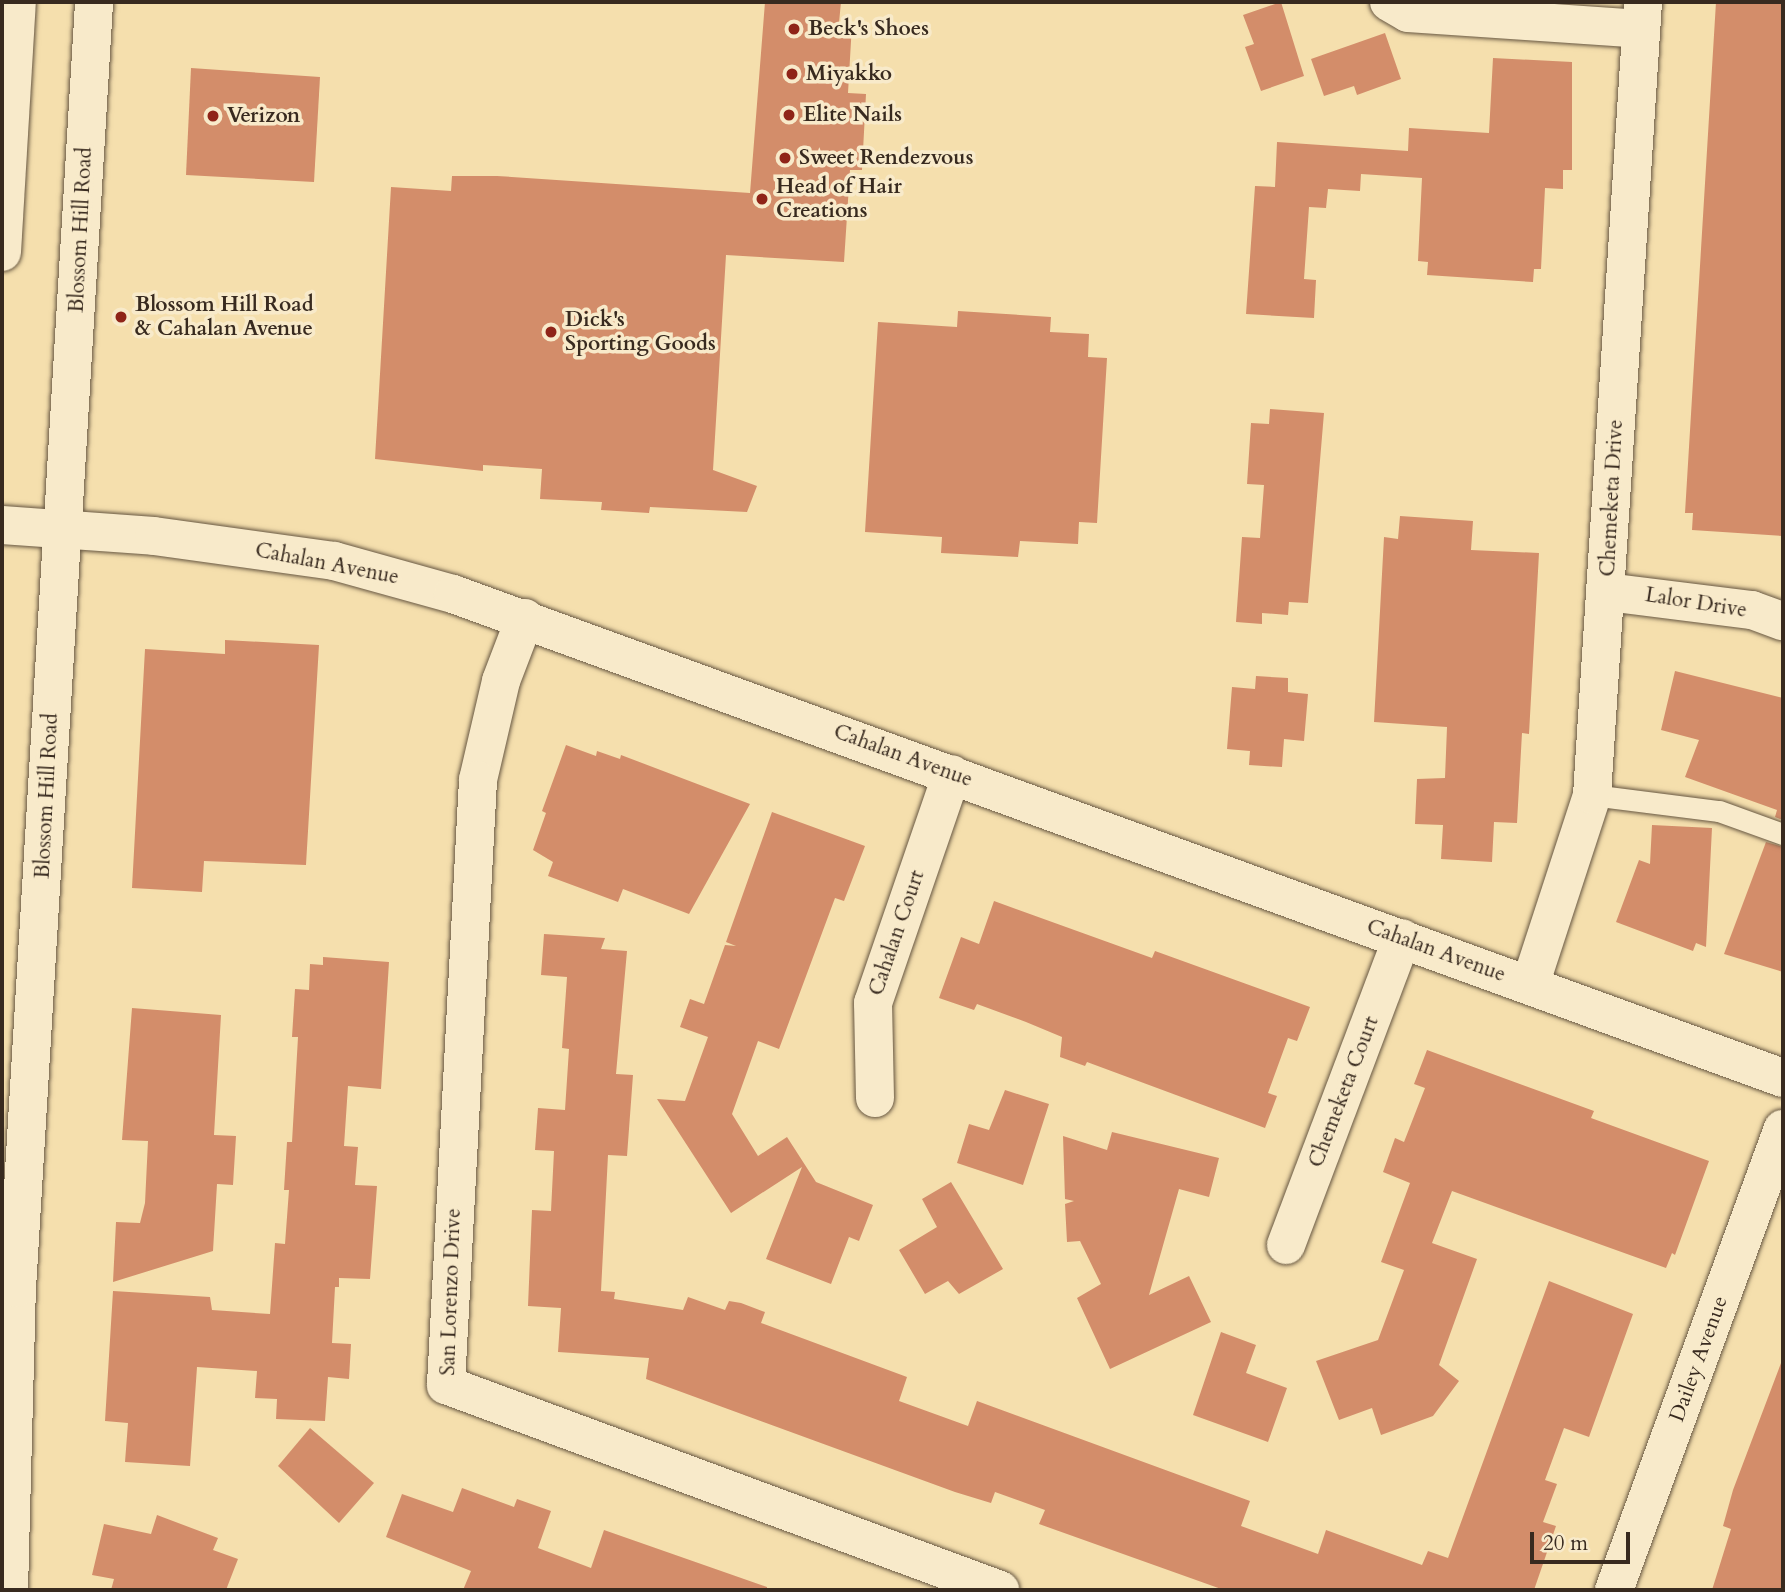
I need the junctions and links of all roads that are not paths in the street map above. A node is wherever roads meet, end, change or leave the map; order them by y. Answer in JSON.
{"nodes":[{"id":1,"x":17,"y":2,"type":"edge"},
{"id":2,"x":94,"y":2,"type":"edge"},
{"id":3,"x":1389,"y":2,"type":"edge"},
{"id":4,"x":1642,"y":15,"type":"edge"},
{"id":5,"x":2,"y":252,"type":"edge"},
{"id":6,"x":2,"y":526,"type":"edge"},
{"id":7,"x":63,"y":530,"type":"junction"},
{"id":8,"x":1607,"y":592,"type":"junction"},
{"id":9,"x":525,"y":618,"type":"junction"},
{"id":10,"x":1783,"y":621,"type":"edge"},
{"id":11,"x":952,"y":774,"type":"junction"},
{"id":12,"x":1592,"y":795,"type":"junction"},
{"id":13,"x":1783,"y":834,"type":"edge"},
{"id":14,"x":1402,"y":938,"type":"junction"},
{"id":15,"x":1530,"y":985,"type":"junction"},
{"id":16,"x":1783,"y":1078,"type":"edge"},
{"id":17,"x":875,"y":1098,"type":"dead end"},
{"id":18,"x":1783,"y":1129,"type":"edge"},
{"id":19,"x":1286,"y":1245,"type":"dead end"},
{"id":20,"x":9,"y":1590,"type":"edge"},
{"id":21,"x":1000,"y":1590,"type":"edge"},
{"id":22,"x":1614,"y":1590,"type":"edge"}],
"edges":[{"from":1,"to":5,"type":"street"},
{"from":2,"to":7,"type":"street","name":"Blossom Hill Road"},
{"from":3,"to":4,"type":"street"},
{"from":4,"to":8,"type":"street","name":"Chemeketa Drive"},
{"from":6,"to":7,"type":"street","name":"Cahalan Avenue"},
{"from":7,"to":9,"type":"street","name":"Cahalan Avenue"},
{"from":7,"to":20,"type":"street","name":"Blossom Hill Road"},
{"from":8,"to":10,"type":"street","name":"Lalor Drive"},
{"from":8,"to":12,"type":"street","name":"Chemeketa Drive"},
{"from":9,"to":11,"type":"street","name":"Cahalan Avenue"},
{"from":9,"to":21,"type":"street","name":"San Lorenzo Drive"},
{"from":11,"to":14,"type":"street","name":"Cahalan Avenue"},
{"from":11,"to":17,"type":"street","name":"Cahalan Court"},
{"from":12,"to":13,"type":"lane"},
{"from":12,"to":15,"type":"street","name":"Chemeketa Drive"},
{"from":14,"to":15,"type":"street","name":"Cahalan Avenue"},
{"from":14,"to":19,"type":"street","name":"Chemeketa Court"},
{"from":15,"to":16,"type":"street","name":"Cahalan Avenue"},
{"from":18,"to":22,"type":"street","name":"Dailey Avenue"}]}
